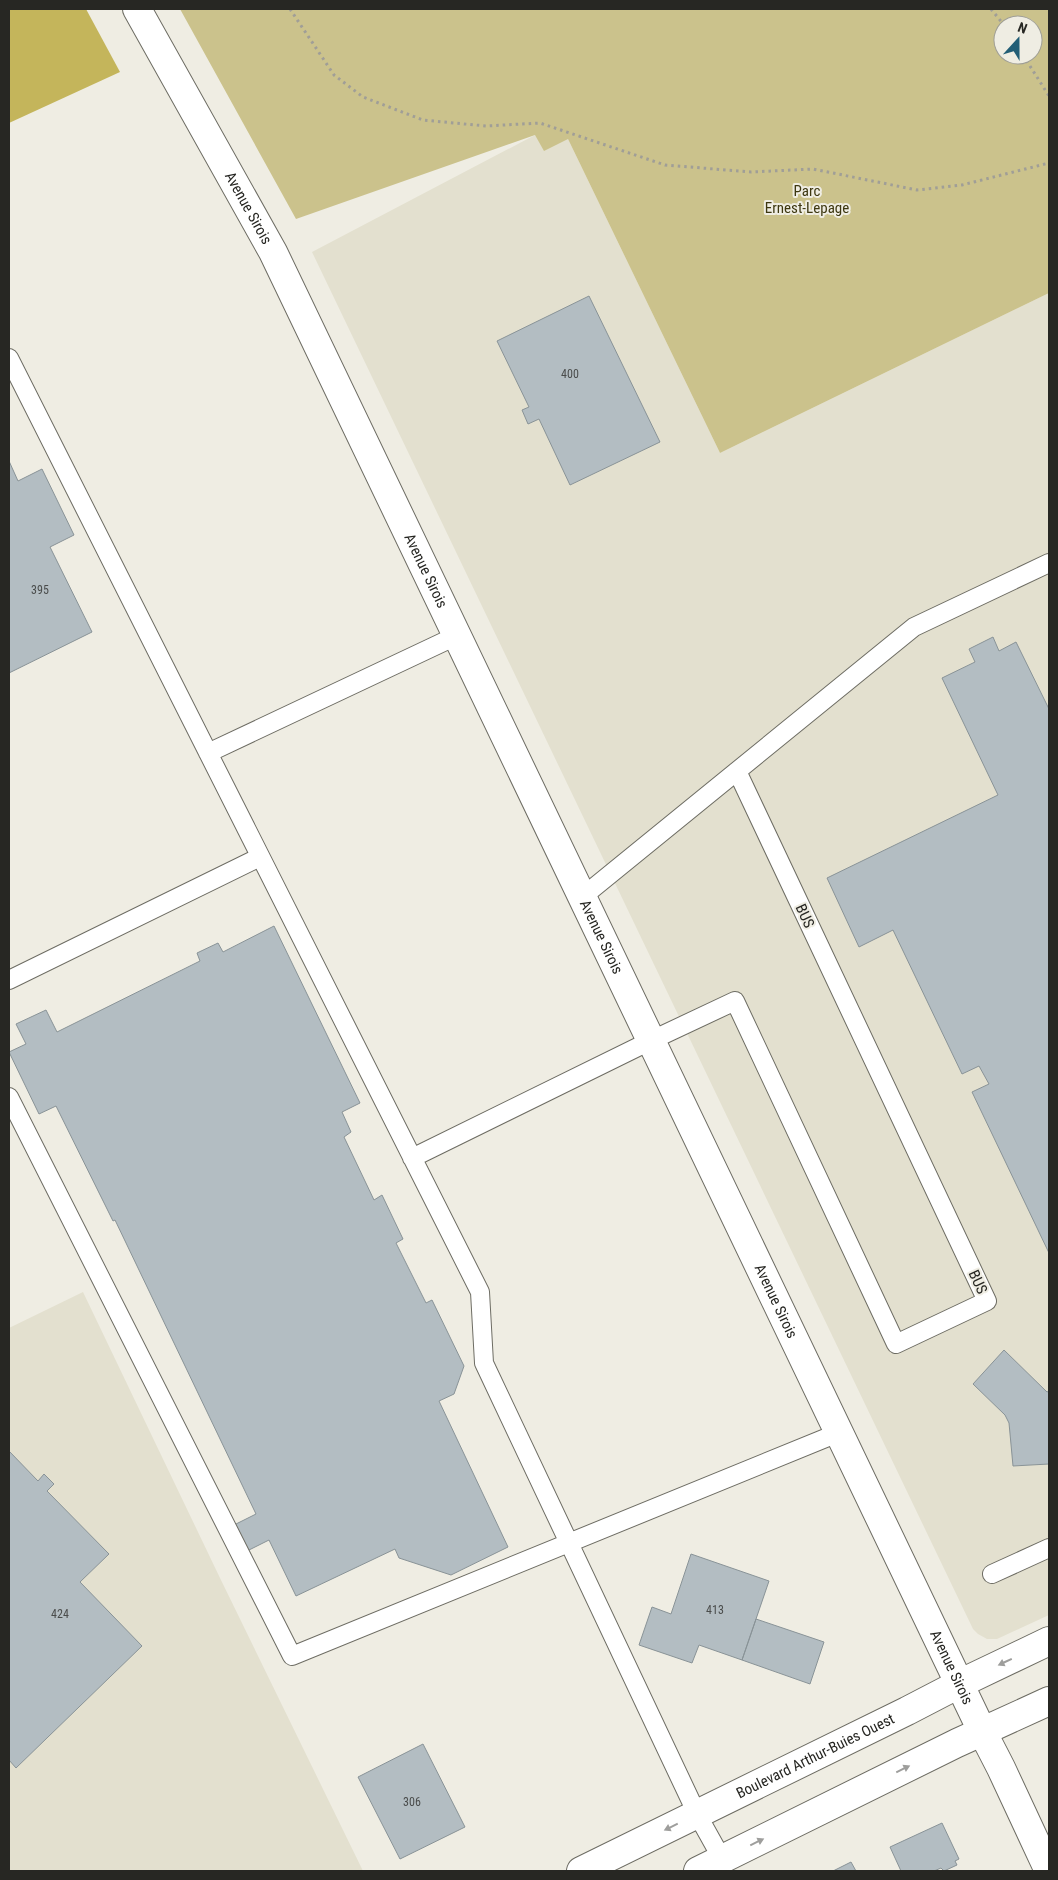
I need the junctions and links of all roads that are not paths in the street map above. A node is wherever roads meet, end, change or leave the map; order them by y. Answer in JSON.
{"nodes":[{"id":1,"x":138,"y":9,"type":"edge"},
{"id":2,"x":9,"y":358,"type":"edge"},
{"id":3,"x":1049,"y":563,"type":"edge"},
{"id":4,"x":456,"y":636,"type":"junction"},
{"id":5,"x":208,"y":752,"type":"junction"},
{"id":6,"x":737,"y":771,"type":"junction"},
{"id":7,"x":260,"y":857,"type":"junction"},
{"id":8,"x":581,"y":898,"type":"junction"},
{"id":9,"x":9,"y":980,"type":"edge"},
{"id":10,"x":650,"y":1041,"type":"junction"},
{"id":11,"x":9,"y":1097,"type":"edge"},
{"id":12,"x":412,"y":1158,"type":"junction"},
{"id":13,"x":838,"y":1433,"type":"junction"},
{"id":14,"x":568,"y":1543,"type":"junction"},
{"id":15,"x":1049,"y":1548,"type":"edge"},
{"id":16,"x":992,"y":1574,"type":"dead end"},
{"id":17,"x":1049,"y":1641,"type":"edge"},
{"id":18,"x":959,"y":1684,"type":"junction"},
{"id":19,"x":1049,"y":1702,"type":"edge"},
{"id":20,"x":982,"y":1731,"type":"junction"},
{"id":21,"x":697,"y":1814,"type":"junction"},
{"id":22,"x":722,"y":1859,"type":"junction"},
{"id":23,"x":581,"y":1871,"type":"edge"},
{"id":24,"x":698,"y":1871,"type":"edge"},
{"id":25,"x":1049,"y":1871,"type":"edge"}],
"edges":[{"from":1,"to":4,"type":"street","name":"Avenue Sirois"},
{"from":2,"to":5,"type":"lane"},
{"from":3,"to":6,"type":"lane"},
{"from":4,"to":5,"type":"lane"},
{"from":4,"to":8,"type":"street","name":"Avenue Sirois"},
{"from":5,"to":7,"type":"lane"},
{"from":6,"to":8,"type":"lane"},
{"from":6,"to":10,"type":"lane","name":"BUS"},
{"from":7,"to":9,"type":"lane"},
{"from":7,"to":12,"type":"lane"},
{"from":8,"to":10,"type":"street","name":"Avenue Sirois"},
{"from":10,"to":12,"type":"lane"},
{"from":10,"to":13,"type":"street","name":"Avenue Sirois"},
{"from":11,"to":14,"type":"lane"},
{"from":12,"to":14,"type":"lane"},
{"from":13,"to":14,"type":"lane"},
{"from":13,"to":18,"type":"street","name":"Avenue Sirois"},
{"from":14,"to":21,"type":"lane"},
{"from":15,"to":16,"type":"lane"},
{"from":17,"to":18,"type":"street","name":"Boulevard Arthur-Buies Ouest","one_way":true},
{"from":18,"to":20,"type":"street","name":"Avenue Sirois"},
{"from":18,"to":21,"type":"street","name":"Boulevard Arthur-Buies Ouest"},
{"from":19,"to":20,"type":"street"},
{"from":22,"to":20,"type":"street","one_way":true},
{"from":20,"to":25,"type":"street","name":"Avenue Sirois"},
{"from":21,"to":22,"type":"lane"},
{"from":21,"to":23,"type":"street","name":"Boulevard Arthur-Buies Ouest","one_way":true},
{"from":22,"to":24,"type":"street"}]}
